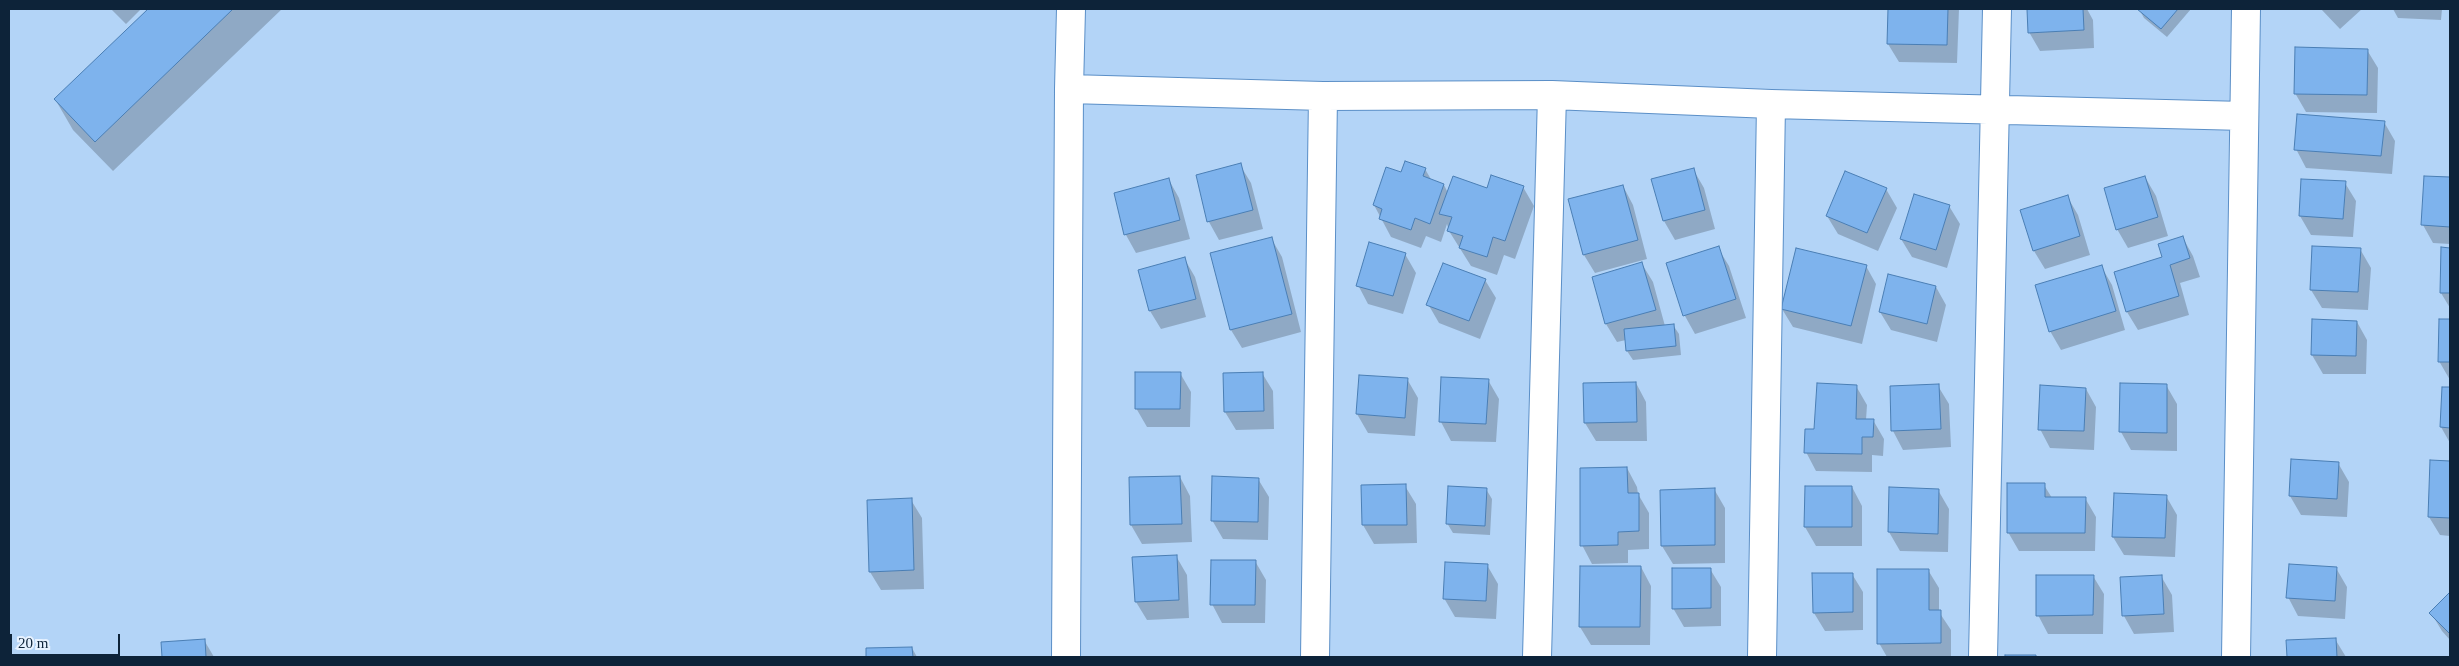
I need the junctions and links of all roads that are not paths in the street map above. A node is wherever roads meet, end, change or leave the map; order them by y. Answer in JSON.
{"nodes":[{"id":1,"x":1071,"y":9,"type":"edge"},
{"id":2,"x":1997,"y":9,"type":"edge"},
{"id":3,"x":2246,"y":9,"type":"edge"},
{"id":4,"x":1069,"y":89,"type":"junction"},
{"id":5,"x":1552,"y":95,"type":"junction"},
{"id":6,"x":1322,"y":96,"type":"junction"},
{"id":7,"x":1771,"y":104,"type":"junction"},
{"id":8,"x":1996,"y":110,"type":"junction"},
{"id":9,"x":2244,"y":116,"type":"junction"},
{"id":10,"x":1066,"y":657,"type":"edge"},
{"id":11,"x":1315,"y":657,"type":"edge"},
{"id":12,"x":1537,"y":657,"type":"edge"},
{"id":13,"x":1762,"y":657,"type":"edge"},
{"id":14,"x":1983,"y":657,"type":"edge"},
{"id":15,"x":2236,"y":657,"type":"edge"}],
"edges":[{"from":1,"to":4,"type":"street"},
{"from":2,"to":8,"type":"street"},
{"from":3,"to":9,"type":"street"},
{"from":4,"to":6,"type":"street"},
{"from":4,"to":10,"type":"street"},
{"from":5,"to":6,"type":"street"},
{"from":5,"to":7,"type":"street"},
{"from":5,"to":12,"type":"street"},
{"from":6,"to":11,"type":"street"},
{"from":7,"to":8,"type":"street"},
{"from":7,"to":13,"type":"street"},
{"from":8,"to":9,"type":"street"},
{"from":8,"to":14,"type":"street"},
{"from":9,"to":15,"type":"street"}]}
